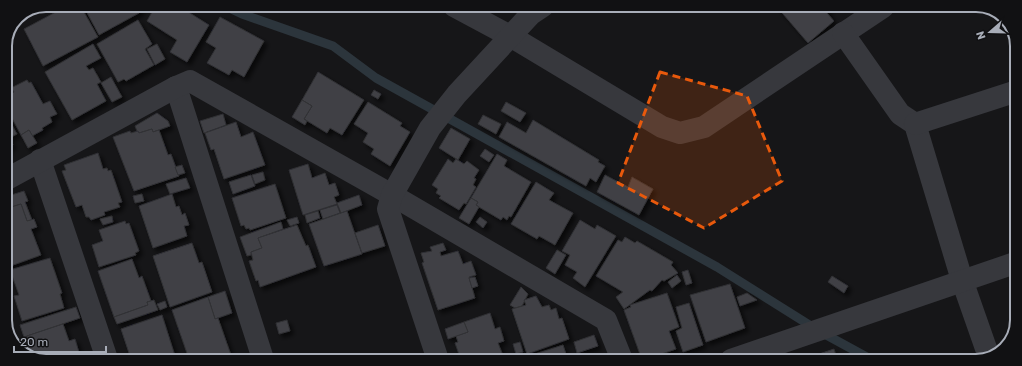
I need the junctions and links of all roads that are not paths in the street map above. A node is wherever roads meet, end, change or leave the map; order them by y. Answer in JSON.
{"nodes":[{"id":1,"x":465,"y":12,"type":"edge"},
{"id":2,"x":534,"y":12,"type":"edge"},
{"id":3,"x":875,"y":12,"type":"edge"},
{"id":4,"x":843,"y":33,"type":"junction"},
{"id":5,"x":510,"y":36,"type":"junction"},
{"id":6,"x":176,"y":87,"type":"junction"},
{"id":7,"x":1010,"y":93,"type":"edge"},
{"id":8,"x":915,"y":124,"type":"junction"},
{"id":9,"x":40,"y":160,"type":"junction"},
{"id":10,"x":12,"y":176,"type":"edge"},
{"id":11,"x":392,"y":194,"type":"junction"},
{"id":12,"x":1010,"y":265,"type":"edge"},
{"id":13,"x":962,"y":280,"type":"junction"},
{"id":14,"x":784,"y":352,"type":"edge"},
{"id":15,"x":987,"y":352,"type":"edge"},
{"id":16,"x":105,"y":354,"type":"edge"},
{"id":17,"x":261,"y":354,"type":"edge"},
{"id":18,"x":436,"y":354,"type":"edge"},
{"id":19,"x":620,"y":354,"type":"edge"},
{"id":20,"x":771,"y":354,"type":"edge"}],
"edges":[{"from":1,"to":5,"type":"street"},
{"from":2,"to":5,"type":"street"},
{"from":3,"to":4,"type":"street"},
{"from":4,"to":5,"type":"street"},
{"from":4,"to":8,"type":"street"},
{"from":5,"to":11,"type":"street"},
{"from":6,"to":9,"type":"street"},
{"from":6,"to":11,"type":"street"},
{"from":6,"to":17,"type":"street"},
{"from":7,"to":8,"type":"street"},
{"from":8,"to":13,"type":"street"},
{"from":9,"to":10,"type":"street"},
{"from":9,"to":16,"type":"street"},
{"from":11,"to":18,"type":"street"},
{"from":11,"to":19,"type":"street"},
{"from":12,"to":13,"type":"street"},
{"from":13,"to":14,"type":"street"},
{"from":13,"to":15,"type":"street"},
{"from":14,"to":20,"type":"street"}]}
